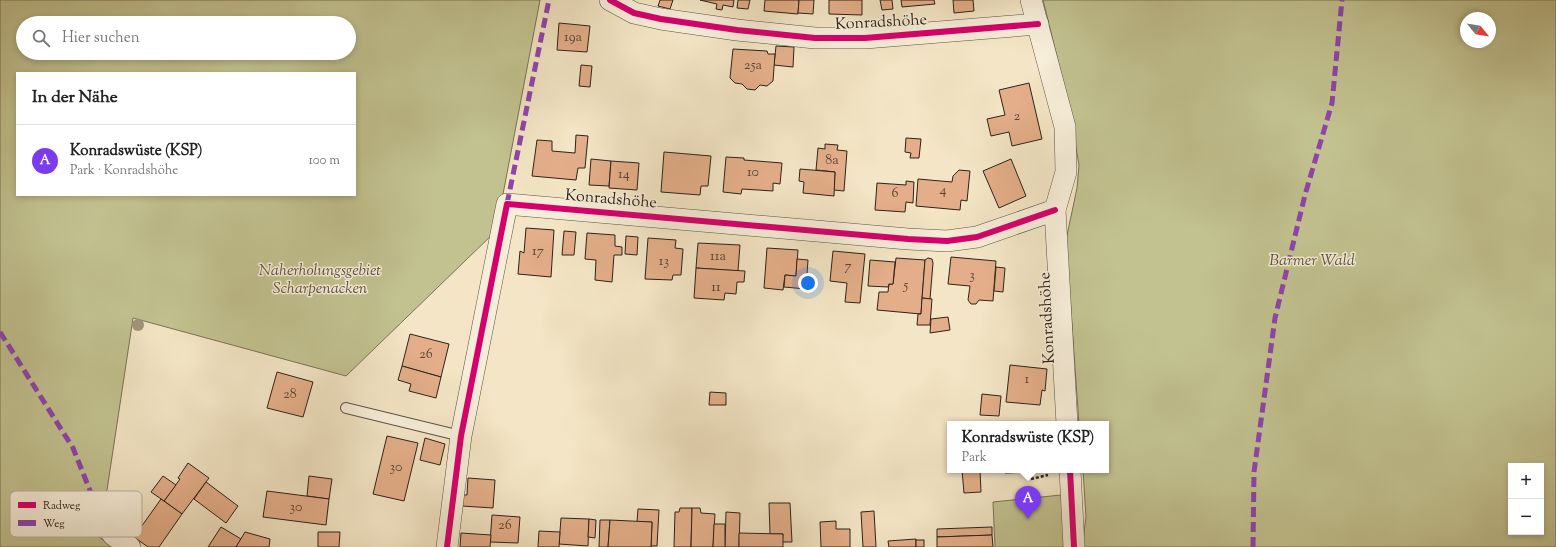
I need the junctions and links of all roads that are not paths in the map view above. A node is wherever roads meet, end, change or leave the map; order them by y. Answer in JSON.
{"nodes":[{"id":1,"x":610,"y":0,"type":"edge"},
{"id":2,"x":1031,"y":0,"type":"edge"},
{"id":3,"x":1038,"y":24,"type":"junction"},
{"id":4,"x":1055,"y":210,"type":"junction"},
{"id":5,"x":346,"y":408,"type":"dead end"},
{"id":6,"x":1067,"y":421,"type":"edge"},
{"id":7,"x":461,"y":436,"type":"junction"},
{"id":8,"x":1060,"y":473,"type":"edge"},
{"id":9,"x":116,"y":537,"type":"edge"},
{"id":10,"x":130,"y":547,"type":"edge"},
{"id":11,"x":447,"y":547,"type":"edge"},
{"id":12,"x":1074,"y":547,"type":"edge"}],
"edges":[{"from":1,"to":3,"type":"street","name":"Konradshöhe"},
{"from":2,"to":3,"type":"street","name":"Konradshöhe"},
{"from":3,"to":4,"type":"street","name":"Konradshöhe"},
{"from":4,"to":6,"type":"street","name":"Konradshöhe"},
{"from":4,"to":7,"type":"street","name":"Konradshöhe"},
{"from":5,"to":7,"type":"lane"},
{"from":7,"to":11,"type":"street","name":"Konradshöhe"},
{"from":8,"to":12,"type":"street"},
{"from":9,"to":10,"type":"street"}]}
